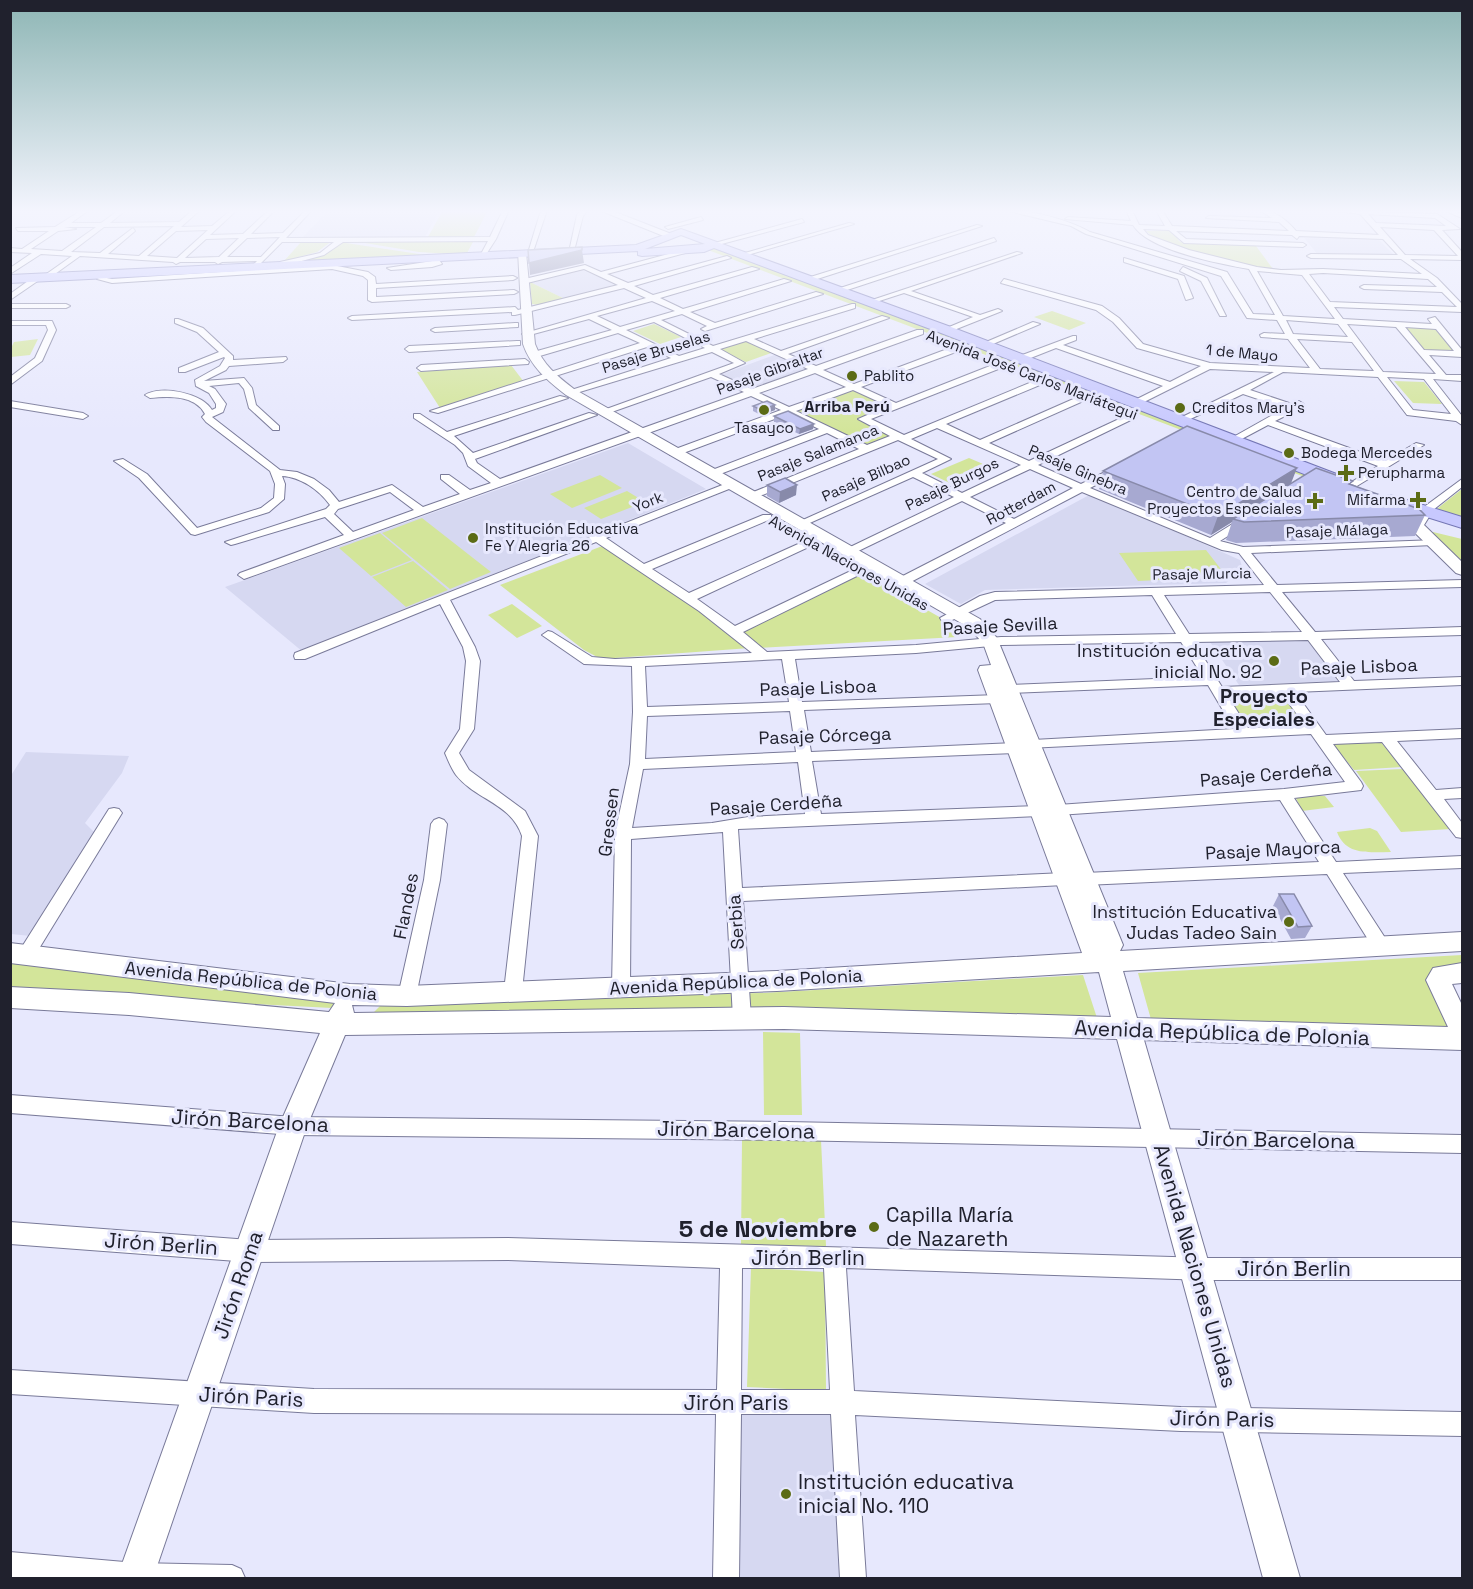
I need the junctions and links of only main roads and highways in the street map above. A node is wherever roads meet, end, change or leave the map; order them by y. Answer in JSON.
{"nodes":[{"id":1,"x":795,"y":284,"type":"edge"},
{"id":2,"x":822,"y":284,"type":"edge"},
{"id":3,"x":1085,"y":389,"type":"junction"},
{"id":4,"x":1135,"y":409,"type":"junction"},
{"id":5,"x":1358,"y":501,"type":"edge"},
{"id":6,"x":1377,"y":508,"type":"edge"},
{"id":7,"x":1420,"y":517,"type":"junction"},
{"id":8,"x":1462,"y":523,"type":"edge"},
{"id":9,"x":1462,"y":537,"type":"edge"}],
"edges":[{"from":1,"to":3,"type":"main road","name":"Avenida José Carlos Mariátegui"},
{"from":2,"to":3,"type":"main road","name":"Avenida José Carlos Mariátegui"},
{"from":3,"to":4,"type":"main road","name":"Avenida José Carlos Mariátegui"},
{"from":4,"to":5,"type":"main road","name":"Avenida José Carlos Mariátegui"},
{"from":4,"to":7,"type":"main road","name":"Avenida José Carlos Mariátegui"},
{"from":6,"to":7,"type":"main road","name":"Avenida José Carlos Mariátegui"},
{"from":7,"to":8,"type":"main road","name":"Avenida José Carlos Mariátegui"},
{"from":7,"to":9,"type":"main road","name":"Avenida José Carlos Mariátegui"}]}
